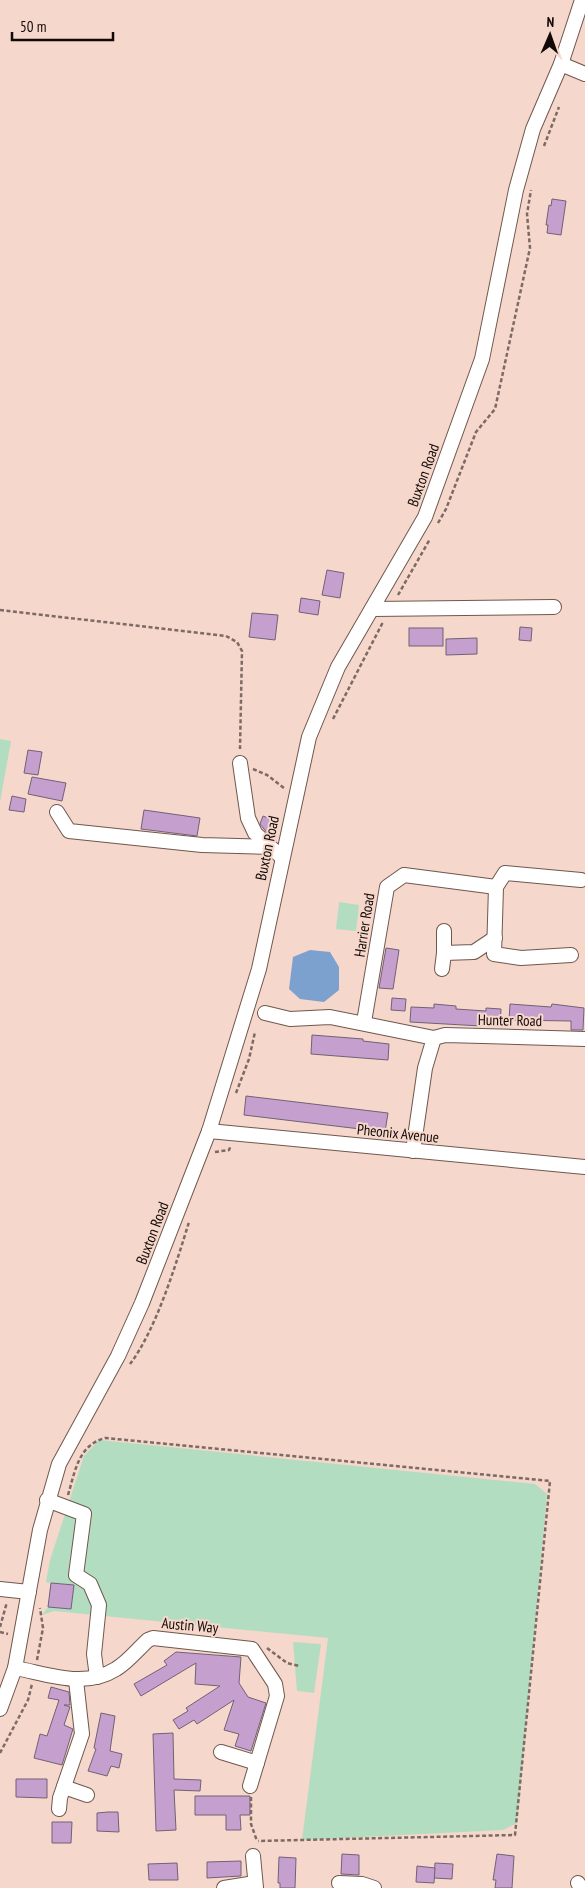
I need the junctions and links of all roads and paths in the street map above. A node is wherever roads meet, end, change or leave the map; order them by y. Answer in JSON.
{"nodes":[{"id":1,"x":582,"y":0,"type":"edge"},
{"id":2,"x":561,"y":64,"type":"junction"},
{"id":3,"x":585,"y":74,"type":"edge"},
{"id":4,"x":560,"y":104,"type":"dead end"},
{"id":5,"x":543,"y":148,"type":"dead end"},
{"id":6,"x":533,"y":182,"type":"dead end"},
{"id":7,"x":437,"y":525,"type":"dead end"},
{"id":8,"x":433,"y":533,"type":"dead end"},
{"id":9,"x":554,"y":607,"type":"dead end"},
{"id":10,"x":372,"y":609,"type":"junction"},
{"id":11,"x":0,"y":610,"type":"edge"},
{"id":12,"x":390,"y":610,"type":"junction"},
{"id":13,"x":329,"y":725,"type":"dead end"},
{"id":14,"x":240,"y":763,"type":"junction"},
{"id":15,"x":294,"y":802,"type":"junction"},
{"id":16,"x":57,"y":812,"type":"dead end"},
{"id":17,"x":270,"y":847,"type":"junction"},
{"id":18,"x":282,"y":857,"type":"junction"},
{"id":19,"x":581,"y":880,"type":"dead end"},
{"id":20,"x":496,"y":887,"type":"junction"},
{"id":21,"x":444,"y":931,"type":"dead end"},
{"id":22,"x":495,"y":938,"type":"junction"},
{"id":23,"x":444,"y":953,"type":"junction"},
{"id":24,"x":572,"y":955,"type":"dead end"},
{"id":25,"x":442,"y":969,"type":"dead end"},
{"id":26,"x":265,"y":1013,"type":"dead end"},
{"id":27,"x":364,"y":1022,"type":"junction"},
{"id":28,"x":256,"y":1025,"type":"dead end"},
{"id":29,"x":434,"y":1038,"type":"junction"},
{"id":30,"x":585,"y":1039,"type":"edge"},
{"id":31,"x":234,"y":1096,"type":"dead end"},
{"id":32,"x":209,"y":1131,"type":"junction"},
{"id":33,"x":235,"y":1134,"type":"junction"},
{"id":34,"x":413,"y":1151,"type":"junction"},
{"id":35,"x":211,"y":1156,"type":"dead end"},
{"id":36,"x":585,"y":1167,"type":"edge"},
{"id":37,"x":192,"y":1215,"type":"dead end"},
{"id":38,"x":127,"y":1369,"type":"dead end"},
{"id":39,"x":78,"y":1450,"type":"dead end"},
{"id":40,"x":68,"y":1477,"type":"dead end"},
{"id":41,"x":47,"y":1500,"type":"junction"},
{"id":42,"x":64,"y":1506,"type":"junction"},
{"id":43,"x":5,"y":1589,"type":"edge"},
{"id":44,"x":28,"y":1592,"type":"junction"},
{"id":45,"x":40,"y":1606,"type":"dead end"},
{"id":46,"x":1,"y":1618,"type":"edge"},
{"id":47,"x":0,"y":1628,"type":"edge"},
{"id":48,"x":252,"y":1649,"type":"junction"},
{"id":49,"x":299,"y":1666,"type":"dead end"},
{"id":50,"x":15,"y":1668,"type":"junction"},
{"id":51,"x":35,"y":1671,"type":"junction"},
{"id":52,"x":97,"y":1677,"type":"junction"},
{"id":53,"x":76,"y":1680,"type":"junction"},
{"id":54,"x":0,"y":1709,"type":"edge"},
{"id":55,"x":221,"y":1752,"type":"dead end"},
{"id":56,"x":0,"y":1753,"type":"edge"},
{"id":57,"x":257,"y":1763,"type":"junction"},
{"id":58,"x":250,"y":1786,"type":"joint"},
{"id":59,"x":64,"y":1787,"type":"junction"},
{"id":60,"x":88,"y":1795,"type":"dead end"},
{"id":61,"x":59,"y":1809,"type":"dead end"},
{"id":62,"x":258,"y":1841,"type":"junction"},
{"id":63,"x":253,"y":1856,"type":"joint"},
{"id":64,"x":339,"y":1883,"type":"dead end"},
{"id":65,"x":256,"y":1886,"type":"edge"},
{"id":66,"x":224,"y":1888,"type":"edge"},
{"id":67,"x":374,"y":1888,"type":"edge"}],
"edges":[{"from":1,"to":2,"type":"street","name":"Buxton Road"},
{"from":2,"to":3,"type":"street"},
{"from":2,"to":10,"type":"street","name":"Buxton Road"},
{"from":4,"to":5,"type":"path"},
{"from":6,"to":7,"type":"path"},
{"from":8,"to":12,"type":"path"},
{"from":9,"to":12,"type":"street"},
{"from":10,"to":12,"type":"street"},
{"from":10,"to":15,"type":"street","name":"Buxton Road"},
{"from":11,"to":14,"type":"path"},
{"from":12,"to":13,"type":"path"},
{"from":14,"to":15,"type":"path"},
{"from":14,"to":17,"type":"street"},
{"from":15,"to":18,"type":"street","name":"Buxton Road"},
{"from":16,"to":17,"type":"street"},
{"from":17,"to":18,"type":"street"},
{"from":18,"to":32,"type":"street","name":"Buxton Road"},
{"from":19,"to":20,"type":"street"},
{"from":20,"to":22,"type":"street"},
{"from":20,"to":27,"type":"street","name":"Harrier Road"},
{"from":21,"to":23,"type":"street"},
{"from":22,"to":23,"type":"street"},
{"from":22,"to":24,"type":"street"},
{"from":23,"to":25,"type":"street"},
{"from":26,"to":27,"type":"street","name":"Hunter Road"},
{"from":27,"to":29,"type":"street","name":"Hunter Road"},
{"from":28,"to":31,"type":"path"},
{"from":29,"to":30,"type":"street","name":"Hunter Road"},
{"from":29,"to":34,"type":"street"},
{"from":32,"to":33,"type":"street","name":"Pheonix Avenue"},
{"from":32,"to":41,"type":"street","name":"Buxton Road"},
{"from":33,"to":34,"type":"street","name":"Pheonix Avenue"},
{"from":33,"to":35,"type":"path"},
{"from":34,"to":36,"type":"street","name":"Pheonix Avenue"},
{"from":37,"to":38,"type":"path"},
{"from":39,"to":40,"type":"path"},
{"from":41,"to":42,"type":"street"},
{"from":41,"to":44,"type":"street","name":"Buxton Road"},
{"from":42,"to":52,"type":"street"},
{"from":42,"to":62,"type":"path"},
{"from":43,"to":44,"type":"street"},
{"from":43,"to":46,"type":"path"},
{"from":44,"to":50,"type":"street","name":"Buxton Road"},
{"from":45,"to":51,"type":"path"},
{"from":46,"to":47,"type":"path"},
{"from":48,"to":49,"type":"path"},
{"from":48,"to":52,"type":"street","name":"Austin Way"},
{"from":48,"to":57,"type":"street"},
{"from":50,"to":51,"type":"street","name":"Austin Way"},
{"from":50,"to":54,"type":"street","name":"Buxton Road"},
{"from":51,"to":53,"type":"street","name":"Austin Way"},
{"from":51,"to":56,"type":"path"},
{"from":52,"to":53,"type":"street","name":"Austin Way"},
{"from":53,"to":59,"type":"street"},
{"from":55,"to":57,"type":"street"},
{"from":57,"to":58,"type":"street"},
{"from":58,"to":62,"type":"path"},
{"from":59,"to":60,"type":"street"},
{"from":59,"to":61,"type":"street"},
{"from":62,"to":63,"type":"path"},
{"from":63,"to":65,"type":"street"},
{"from":64,"to":67,"type":"street"},
{"from":65,"to":66,"type":"street"}]}
